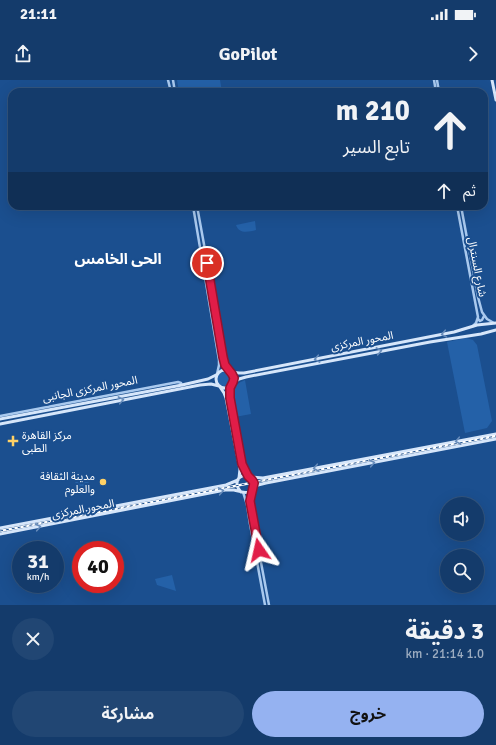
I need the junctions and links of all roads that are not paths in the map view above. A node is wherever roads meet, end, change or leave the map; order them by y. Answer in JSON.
{"nodes":[{"id":1,"x":492,"y":80,"type":"edge"},
{"id":2,"x":496,"y":100,"type":"edge"},
{"id":3,"x":194,"y":210,"type":"edge"},
{"id":4,"x":198,"y":210,"type":"edge"},
{"id":5,"x":458,"y":210,"type":"edge"},
{"id":6,"x":462,"y":210,"type":"edge"},
{"id":7,"x":199,"y":219,"type":"junction"},
{"id":8,"x":195,"y":220,"type":"junction"},
{"id":9,"x":197,"y":226,"type":"junction"},
{"id":10,"x":201,"y":226,"type":"junction"},
{"id":11,"x":205,"y":250,"type":"junction"},
{"id":12,"x":208,"y":254,"type":"dead end"},
{"id":13,"x":214,"y":300,"type":"junction"},
{"id":14,"x":216,"y":303,"type":"dead end"},
{"id":15,"x":484,"y":316,"type":"junction"},
{"id":16,"x":478,"y":319,"type":"junction"},
{"id":17,"x":495,"y":323,"type":"edge"},
{"id":18,"x":469,"y":328,"type":"junction"},
{"id":19,"x":496,"y":330,"type":"edge"},
{"id":20,"x":363,"y":350,"type":"junction"},
{"id":21,"x":354,"y":351,"type":"junction"},
{"id":22,"x":364,"y":354,"type":"junction"},
{"id":23,"x":355,"y":356,"type":"junction"},
{"id":24,"x":219,"y":361,"type":"junction"},
{"id":25,"x":224,"y":361,"type":"junction"},
{"id":26,"x":230,"y":372,"type":"junction"},
{"id":27,"x":217,"y":374,"type":"junction"},
{"id":28,"x":187,"y":384,"type":"junction"},
{"id":29,"x":232,"y":385,"type":"junction"},
{"id":30,"x":219,"y":386,"type":"junction"},
{"id":31,"x":188,"y":388,"type":"junction"},
{"id":32,"x":120,"y":394,"type":"junction"},
{"id":33,"x":152,"y":395,"type":"junction"},
{"id":34,"x":148,"y":399,"type":"dead end"},
{"id":35,"x":94,"y":401,"type":"junction"},
{"id":36,"x":96,"y":407,"type":"junction"},
{"id":37,"x":54,"y":409,"type":"junction"},
{"id":38,"x":42,"y":411,"type":"junction"},
{"id":39,"x":59,"y":413,"type":"junction"},
{"id":40,"x":46,"y":415,"type":"junction"},
{"id":41,"x":0,"y":416,"type":"edge"},
{"id":42,"x":0,"y":419,"type":"edge"},
{"id":43,"x":0,"y":424,"type":"edge"},
{"id":44,"x":496,"y":434,"type":"edge"},
{"id":45,"x":496,"y":439,"type":"edge"},
{"id":46,"x":237,"y":445,"type":"junction"},
{"id":47,"x":249,"y":477,"type":"junction"},
{"id":48,"x":239,"y":479,"type":"junction"},
{"id":49,"x":252,"y":489,"type":"junction"},
{"id":50,"x":242,"y":492,"type":"junction"},
{"id":51,"x":0,"y":528,"type":"edge"},
{"id":52,"x":0,"y":534,"type":"edge"},
{"id":53,"x":266,"y":605,"type":"edge"},
{"id":54,"x":269,"y":605,"type":"edge"}],
"edges":[{"from":1,"to":2,"type":"main road"},
{"from":3,"to":8,"type":"street"},
{"from":4,"to":7,"type":"street"},
{"from":5,"to":16,"type":"street","name":"شارع السنترال"},
{"from":6,"to":15,"type":"street","name":"شارع السنترال"},
{"from":7,"to":8,"type":"street"},
{"from":7,"to":10,"type":"street"},
{"from":8,"to":9,"type":"street"},
{"from":9,"to":10,"type":"street"},
{"from":9,"to":24,"type":"street"},
{"from":10,"to":11,"type":"street"},
{"from":11,"to":12,"type":"street"},
{"from":11,"to":13,"type":"street"},
{"from":13,"to":14,"type":"street"},
{"from":13,"to":25,"type":"street"},
{"from":15,"to":16,"type":"street"},
{"from":15,"to":17,"type":"street"},
{"from":16,"to":18,"type":"street"},
{"from":17,"to":18,"type":"main road","name":"المحور المركزى"},
{"from":18,"to":20,"type":"main road","name":"المحور المركزى","one_way":true},
{"from":22,"to":19,"type":"main road","name":"المحور المركزى","one_way":true},
{"from":20,"to":21,"type":"main road","name":"المحور المركزى"},
{"from":20,"to":22,"type":"main road"},
{"from":21,"to":23,"type":"main road"},
{"from":21,"to":26,"type":"main road","name":"المحور المركزى","one_way":true},
{"from":22,"to":23,"type":"main road","name":"المحور المركزى"},
{"from":23,"to":29,"type":"main road","name":"المحور المركزى"},
{"from":24,"to":25,"type":"street"},
{"from":24,"to":27,"type":"street"},
{"from":25,"to":26,"type":"street"},
{"from":26,"to":27,"type":"main road"},
{"from":26,"to":29,"type":"main road"},
{"from":27,"to":28,"type":"main road"},
{"from":27,"to":30,"type":"main road"},
{"from":28,"to":31,"type":"main road"},
{"from":28,"to":32,"type":"main road"},
{"from":29,"to":30,"type":"main road"},
{"from":29,"to":46,"type":"main road"},
{"from":30,"to":31,"type":"main road"},
{"from":30,"to":46,"type":"main road"},
{"from":31,"to":33,"type":"main road"},
{"from":32,"to":35,"type":"main road"},
{"from":32,"to":41,"type":"street","name":"المحور المركزى الجانبى"},
{"from":33,"to":34,"type":"main road"},
{"from":36,"to":33,"type":"main road","one_way":true},
{"from":35,"to":36,"type":"main road"},
{"from":35,"to":37,"type":"main road"},
{"from":36,"to":39,"type":"main road"},
{"from":37,"to":38,"type":"main road"},
{"from":37,"to":39,"type":"main road"},
{"from":38,"to":40,"type":"main road"},
{"from":38,"to":42,"type":"main road"},
{"from":39,"to":40,"type":"main road"},
{"from":40,"to":43,"type":"main road"},
{"from":44,"to":47,"type":"main road","one_way":true},
{"from":49,"to":45,"type":"main road","one_way":true},
{"from":46,"to":47,"type":"main road"},
{"from":46,"to":48,"type":"main road"},
{"from":47,"to":48,"type":"main road"},
{"from":47,"to":49,"type":"main road"},
{"from":48,"to":50,"type":"main road"},
{"from":48,"to":51,"type":"main road","name":"المحور المركزى"},
{"from":49,"to":50,"type":"main road"},
{"from":49,"to":54,"type":"street"},
{"from":52,"to":50,"type":"main road","name":"المحور المركزى","one_way":true},
{"from":50,"to":53,"type":"street"}]}
